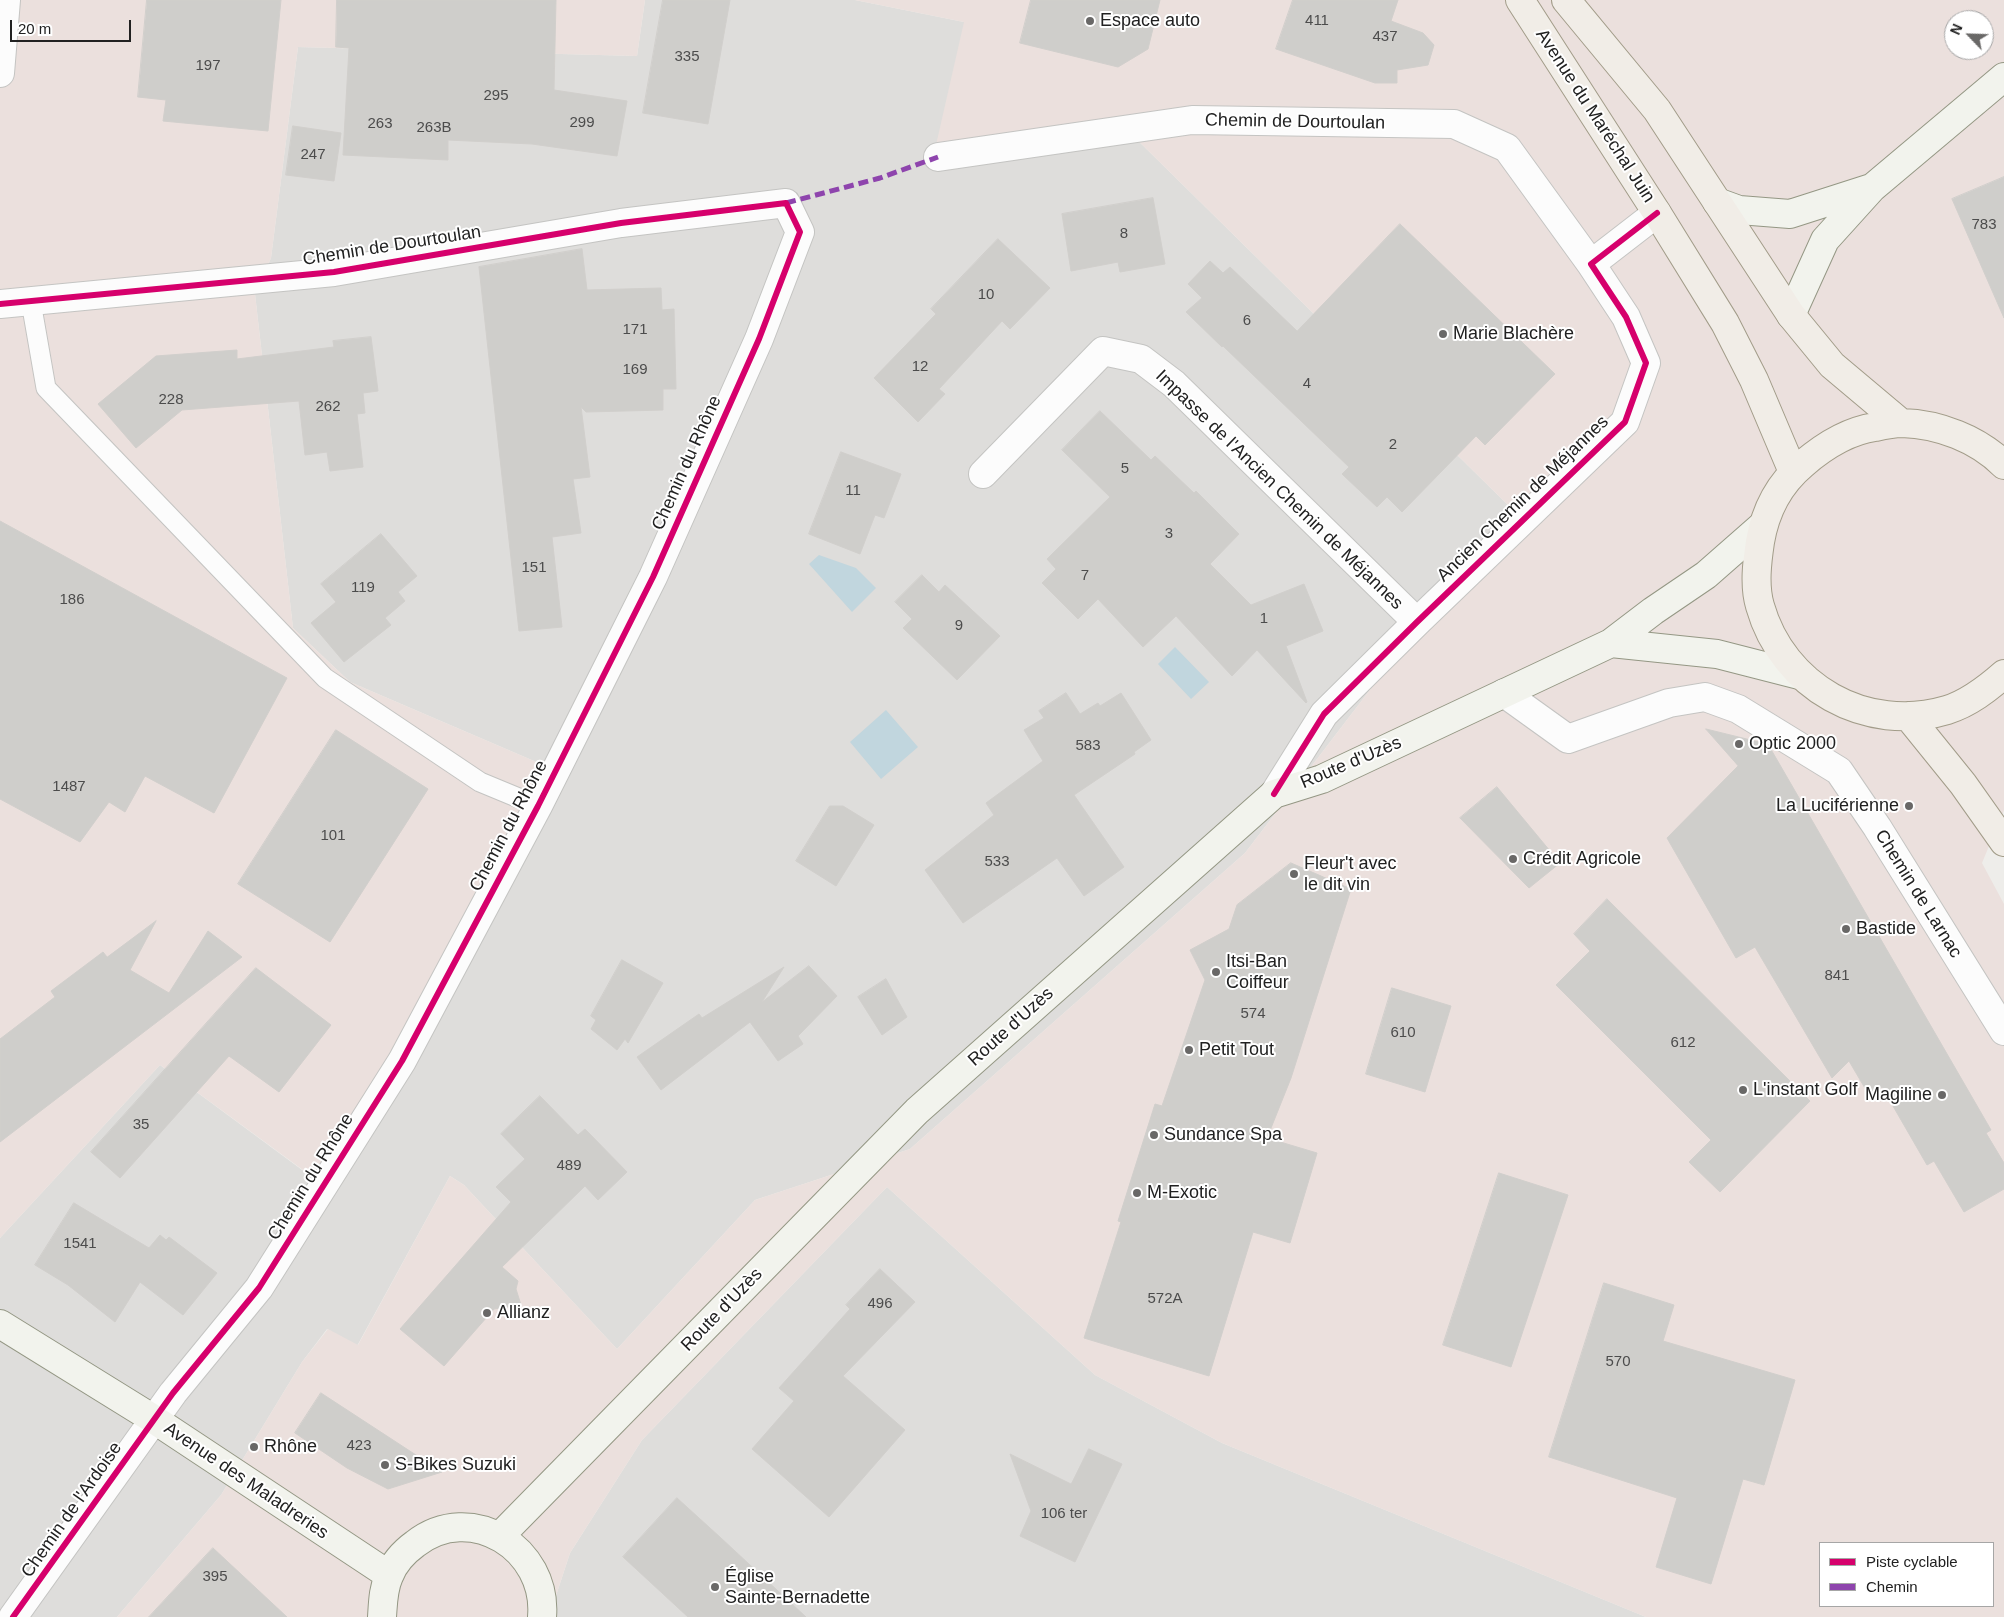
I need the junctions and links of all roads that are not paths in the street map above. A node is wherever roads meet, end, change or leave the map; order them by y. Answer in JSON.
{"nodes":[{"id":1,"x":6,"y":0,"type":"edge"},
{"id":2,"x":1520,"y":0,"type":"edge"},
{"id":3,"x":1566,"y":0,"type":"edge"},
{"id":4,"x":0,"y":73,"type":"edge"},
{"id":5,"x":2004,"y":77,"type":"edge"},
{"id":6,"x":938,"y":157,"type":"dead end"},
{"id":7,"x":1872,"y":188,"type":"junction"},
{"id":8,"x":786,"y":202,"type":"joint"},
{"id":9,"x":1717,"y":202,"type":"junction"},
{"id":10,"x":1657,"y":213,"type":"junction"},
{"id":11,"x":1591,"y":264,"type":"junction"},
{"id":12,"x":31,"y":302,"type":"junction"},
{"id":13,"x":0,"y":304,"type":"edge"},
{"id":14,"x":1790,"y":315,"type":"junction"},
{"id":15,"x":1901,"y":423,"type":"junction"},
{"id":16,"x":2000,"y":457,"type":"edge"},
{"id":17,"x":1793,"y":472,"type":"junction"},
{"id":18,"x":983,"y":474,"type":"dead end"},
{"id":19,"x":1763,"y":525,"type":"junction"},
{"id":20,"x":1417,"y":622,"type":"junction"},
{"id":21,"x":1611,"y":643,"type":"junction"},
{"id":22,"x":2004,"y":674,"type":"edge"},
{"id":23,"x":1799,"y":675,"type":"junction"},
{"id":24,"x":1504,"y":694,"type":"junction"},
{"id":25,"x":1908,"y":716,"type":"junction"},
{"id":26,"x":1274,"y":794,"type":"junction"},
{"id":27,"x":538,"y":806,"type":"junction"},
{"id":28,"x":2004,"y":842,"type":"edge"},
{"id":29,"x":2004,"y":1032,"type":"edge"},
{"id":30,"x":0,"y":1324,"type":"edge"},
{"id":31,"x":155,"y":1420,"type":"junction"},
{"id":32,"x":500,"y":1536,"type":"junction"},
{"id":33,"x":389,"y":1575,"type":"junction"},
{"id":34,"x":13,"y":1617,"type":"edge"},
{"id":35,"x":382,"y":1617,"type":"edge"},
{"id":36,"x":542,"y":1617,"type":"edge"}],
"edges":[{"from":1,"to":4,"type":"street"},
{"from":2,"to":10,"type":"main road","name":"Avenue du Maréchal Juin"},
{"from":3,"to":9,"type":"main road"},
{"from":5,"to":7,"type":"main road"},
{"from":6,"to":11,"type":"street","name":"Chemin de Dourtoulan"},
{"from":7,"to":9,"type":"main road"},
{"from":7,"to":14,"type":"main road"},
{"from":8,"to":12,"type":"street","name":"Chemin de Dourtoulan"},
{"from":8,"to":27,"type":"street","name":"Chemin du Rhône"},
{"from":9,"to":14,"type":"main road"},
{"from":10,"to":11,"type":"street"},
{"from":10,"to":17,"type":"main road","name":"Avenue du Maréchal Juin"},
{"from":11,"to":20,"type":"street","name":"Ancien Chemin de Méjannes"},
{"from":12,"to":13,"type":"street","name":"Chemin de Dourtoulan"},
{"from":12,"to":27,"type":"lane"},
{"from":14,"to":15,"type":"main road"},
{"from":15,"to":16,"type":"main road"},
{"from":15,"to":17,"type":"main road"},
{"from":17,"to":19,"type":"main road"},
{"from":18,"to":20,"type":"street","name":"Impasse de l'Ancien Chemin de Méjannes"},
{"from":19,"to":21,"type":"main road","name":"Route d'Uzès"},
{"from":19,"to":23,"type":"main road"},
{"from":20,"to":26,"type":"street","name":"Ancien Chemin de Méjannes"},
{"from":21,"to":23,"type":"main road"},
{"from":21,"to":24,"type":"main road","name":"Route d'Uzès"},
{"from":22,"to":25,"type":"main road"},
{"from":23,"to":25,"type":"main road"},
{"from":24,"to":26,"type":"main road","name":"Route d'Uzès"},
{"from":24,"to":29,"type":"street","name":"Chemin de Larnac"},
{"from":25,"to":28,"type":"main road"},
{"from":26,"to":32,"type":"main road","name":"Route d'Uzès"},
{"from":27,"to":31,"type":"street","name":"Chemin du Rhône"},
{"from":30,"to":31,"type":"main road","name":"Avenue des Maladreries"},
{"from":31,"to":33,"type":"main road","name":"Avenue des Maladreries"},
{"from":31,"to":34,"type":"street","name":"Chemin de l'Ardoise"},
{"from":32,"to":33,"type":"main road"},
{"from":32,"to":36,"type":"main road"},
{"from":33,"to":35,"type":"main road"}]}
